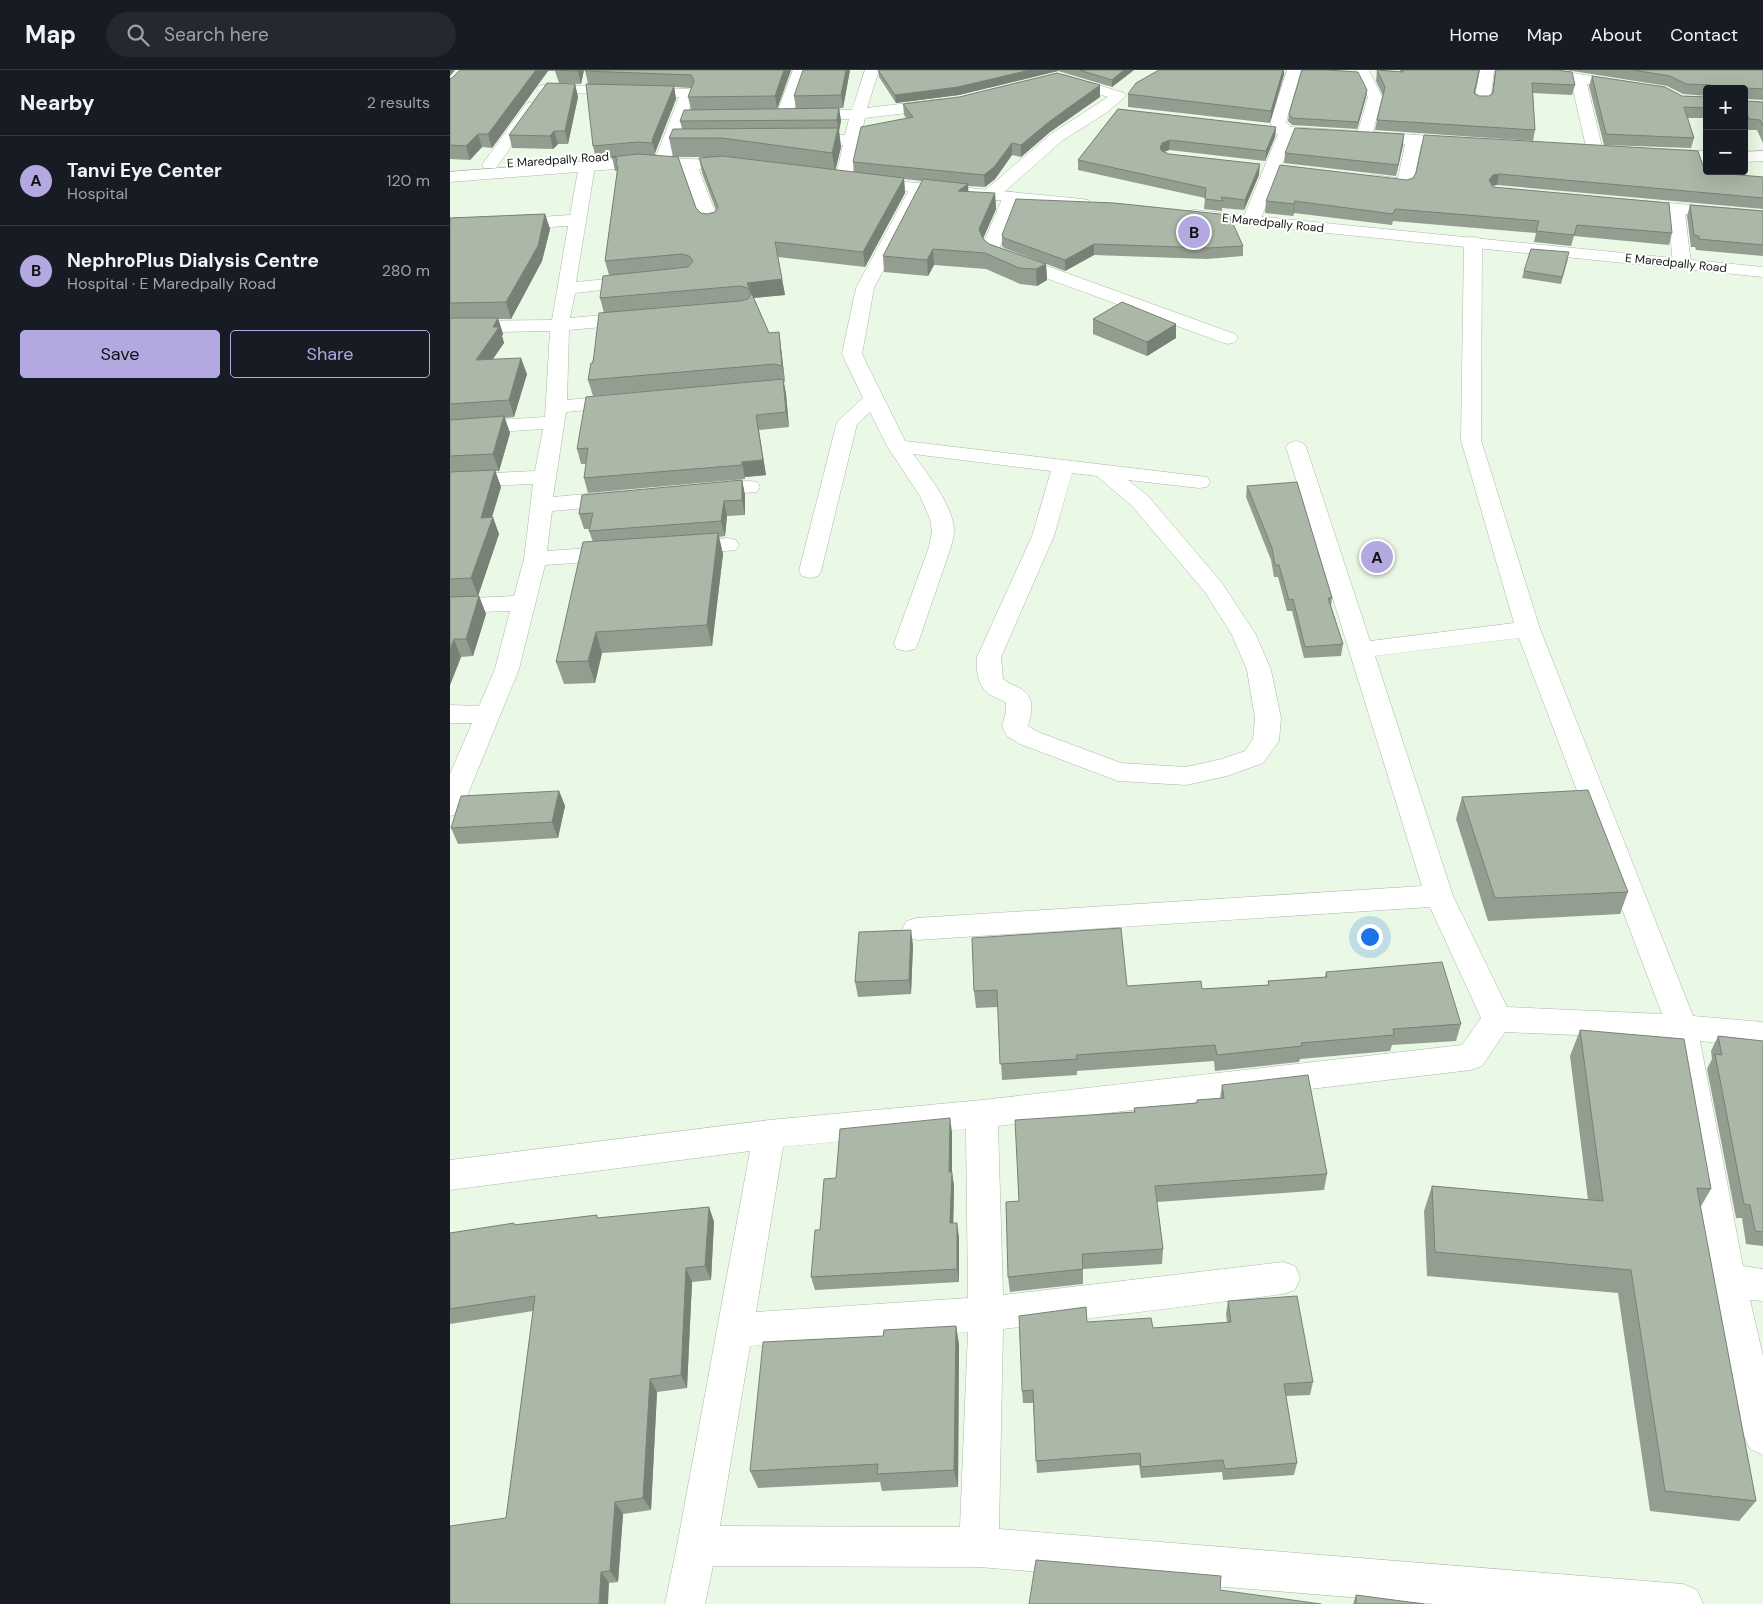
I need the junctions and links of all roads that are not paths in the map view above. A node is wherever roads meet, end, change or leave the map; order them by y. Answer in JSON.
{"nodes":[{"id":1,"x":800,"y":70,"type":"edge"},
{"id":2,"x":873,"y":70,"type":"edge"},
{"id":3,"x":1294,"y":70,"type":"edge"},
{"id":4,"x":1362,"y":70,"type":"edge"},
{"id":5,"x":1487,"y":70,"type":"edge"},
{"id":6,"x":1529,"y":70,"type":"edge"},
{"id":7,"x":1636,"y":70,"type":"edge"},
{"id":8,"x":1064,"y":73,"type":"edge"},
{"id":9,"x":554,"y":76,"type":"dead end"},
{"id":10,"x":1578,"y":78,"type":"junction"},
{"id":11,"x":1133,"y":88,"type":"edge"},
{"id":12,"x":544,"y":89,"type":"junction"},
{"id":13,"x":1118,"y":96,"type":"junction"},
{"id":14,"x":959,"y":102,"type":"edge"},
{"id":15,"x":1482,"y":102,"type":"edge"},
{"id":16,"x":1101,"y":110,"type":"junction"},
{"id":17,"x":1120,"y":112,"type":"edge"},
{"id":18,"x":858,"y":114,"type":"junction"},
{"id":19,"x":765,"y":115,"type":"edge"},
{"id":20,"x":784,"y":115,"type":"junction"},
{"id":21,"x":679,"y":116,"type":"junction"},
{"id":22,"x":698,"y":116,"type":"edge"},
{"id":23,"x":1257,"y":128,"type":"edge"},
{"id":24,"x":1287,"y":131,"type":"junction"},
{"id":25,"x":1364,"y":137,"type":"junction"},
{"id":26,"x":852,"y":140,"type":"junction"},
{"id":27,"x":1414,"y":140,"type":"junction"},
{"id":28,"x":689,"y":141,"type":"edge"},
{"id":29,"x":785,"y":141,"type":"edge"},
{"id":30,"x":1471,"y":144,"type":"edge"},
{"id":31,"x":668,"y":148,"type":"junction"},
{"id":32,"x":1576,"y":150,"type":"edge"},
{"id":33,"x":1595,"y":151,"type":"junction"},
{"id":34,"x":1614,"y":152,"type":"edge"},
{"id":35,"x":1651,"y":154,"type":"edge"},
{"id":36,"x":1703,"y":156,"type":"edge"},
{"id":37,"x":1763,"y":156,"type":"edge"},
{"id":38,"x":1748,"y":157,"type":"edge"},
{"id":39,"x":725,"y":164,"type":"junction"},
{"id":40,"x":490,"y":165,"type":"junction"},
{"id":41,"x":689,"y":165,"type":"junction"},
{"id":42,"x":587,"y":166,"type":"junction"},
{"id":43,"x":1254,"y":166,"type":"edge"},
{"id":44,"x":450,"y":168,"type":"edge"},
{"id":45,"x":754,"y":168,"type":"edge"},
{"id":46,"x":1273,"y":169,"type":"junction"},
{"id":47,"x":1292,"y":171,"type":"edge"},
{"id":48,"x":450,"y":177,"type":"edge"},
{"id":49,"x":823,"y":178,"type":"edge"},
{"id":50,"x":1358,"y":179,"type":"edge"},
{"id":51,"x":842,"y":180,"type":"junction"},
{"id":52,"x":918,"y":188,"type":"junction"},
{"id":53,"x":990,"y":195,"type":"junction"},
{"id":54,"x":1011,"y":197,"type":"junction"},
{"id":55,"x":1617,"y":203,"type":"edge"},
{"id":56,"x":1097,"y":206,"type":"edge"},
{"id":57,"x":1676,"y":209,"type":"junction"},
{"id":58,"x":1174,"y":213,"type":"edge"},
{"id":59,"x":567,"y":215,"type":"junction"},
{"id":60,"x":1763,"y":216,"type":"edge"},
{"id":61,"x":1251,"y":221,"type":"junction"},
{"id":62,"x":710,"y":222,"type":"edge"},
{"id":63,"x":497,"y":225,"type":"edge"},
{"id":64,"x":1473,"y":242,"type":"junction"},
{"id":65,"x":1682,"y":264,"type":"junction"},
{"id":66,"x":1763,"y":272,"type":"edge"},
{"id":67,"x":658,"y":279,"type":"edge"},
{"id":68,"x":566,"y":288,"type":"junction"},
{"id":69,"x":656,"y":316,"type":"edge"},
{"id":70,"x":560,"y":325,"type":"junction"},
{"id":71,"x":450,"y":326,"type":"edge"},
{"id":72,"x":1228,"y":338,"type":"dead end"},
{"id":73,"x":874,"y":399,"type":"junction"},
{"id":74,"x":634,"y":400,"type":"edge"},
{"id":75,"x":556,"y":414,"type":"junction"},
{"id":76,"x":450,"y":429,"type":"edge"},
{"id":77,"x":897,"y":446,"type":"junction"},
{"id":78,"x":1296,"y":447,"type":"dead end"},
{"id":79,"x":1063,"y":467,"type":"junction"},
{"id":80,"x":1104,"y":472,"type":"junction"},
{"id":81,"x":545,"y":477,"type":"junction"},
{"id":82,"x":450,"y":481,"type":"edge"},
{"id":83,"x":1199,"y":482,"type":"dead end"},
{"id":84,"x":749,"y":487,"type":"dead end"},
{"id":85,"x":690,"y":492,"type":"edge"},
{"id":86,"x":641,"y":496,"type":"edge"},
{"id":87,"x":543,"y":505,"type":"junction"},
{"id":88,"x":728,"y":545,"type":"dead end"},
{"id":89,"x":535,"y":558,"type":"junction"},
{"id":90,"x":810,"y":571,"type":"dead end"},
{"id":91,"x":525,"y":603,"type":"junction"},
{"id":92,"x":450,"y":606,"type":"edge"},
{"id":93,"x":1528,"y":629,"type":"junction"},
{"id":94,"x":906,"y":643,"type":"dead end"},
{"id":95,"x":1361,"y":650,"type":"junction"},
{"id":96,"x":450,"y":714,"type":"edge"},
{"id":97,"x":488,"y":714,"type":"junction"},
{"id":98,"x":450,"y":806,"type":"edge"},
{"id":99,"x":1438,"y":896,"type":"junction"},
{"id":100,"x":917,"y":929,"type":"dead end"},
{"id":101,"x":1497,"y":1019,"type":"junction"},
{"id":102,"x":1682,"y":1027,"type":"junction"},
{"id":103,"x":1763,"y":1035,"type":"edge"},
{"id":104,"x":982,"y":1114,"type":"junction"},
{"id":105,"x":769,"y":1134,"type":"junction"},
{"id":106,"x":450,"y":1174,"type":"edge"},
{"id":107,"x":1283,"y":1278,"type":"dead end"},
{"id":108,"x":1728,"y":1281,"type":"junction"},
{"id":109,"x":1763,"y":1284,"type":"edge"},
{"id":110,"x":986,"y":1314,"type":"junction"},
{"id":111,"x":734,"y":1330,"type":"junction"},
{"id":112,"x":1763,"y":1436,"type":"edge"},
{"id":113,"x":697,"y":1546,"type":"junction"},
{"id":114,"x":979,"y":1547,"type":"junction"},
{"id":115,"x":685,"y":1604,"type":"edge"},
{"id":116,"x":1683,"y":1604,"type":"edge"}],
"edges":[{"from":1,"to":20,"type":"street"},
{"from":2,"to":18,"type":"street"},
{"from":3,"to":24,"type":"street"},
{"from":4,"to":25,"type":"street"},
{"from":5,"to":15,"type":"street"},
{"from":6,"to":10,"type":"street"},
{"from":7,"to":10,"type":"street"},
{"from":8,"to":13,"type":"street"},
{"from":9,"to":12,"type":"street"},
{"from":10,"to":33,"type":"street"},
{"from":11,"to":13,"type":"street"},
{"from":12,"to":21,"type":"street"},
{"from":12,"to":40,"type":"street"},
{"from":13,"to":16,"type":"street"},
{"from":14,"to":18,"type":"street"},
{"from":16,"to":17,"type":"street"},
{"from":16,"to":53,"type":"street"},
{"from":18,"to":20,"type":"street"},
{"from":18,"to":26,"type":"street"},
{"from":19,"to":20,"type":"street"},
{"from":21,"to":22,"type":"street"},
{"from":21,"to":31,"type":"street"},
{"from":23,"to":24,"type":"street"},
{"from":24,"to":25,"type":"street"},
{"from":24,"to":46,"type":"street"},
{"from":25,"to":27,"type":"street"},
{"from":26,"to":29,"type":"street"},
{"from":26,"to":51,"type":"street"},
{"from":27,"to":30,"type":"street"},
{"from":27,"to":50,"type":"street"},
{"from":28,"to":31,"type":"street"},
{"from":31,"to":39,"type":"street","name":"E Maredpally Road"},
{"from":31,"to":40,"type":"street","name":"E Maredpally Road"},
{"from":32,"to":33,"type":"street"},
{"from":33,"to":34,"type":"street"},
{"from":35,"to":36,"type":"street"},
{"from":37,"to":38,"type":"street"},
{"from":39,"to":41,"type":"street","name":"E Maredpally Road"},
{"from":39,"to":45,"type":"street","name":"E Maredpally Road"},
{"from":40,"to":44,"type":"street","name":"E Maredpally Road"},
{"from":41,"to":42,"type":"street","name":"E Maredpally Road"},
{"from":41,"to":62,"type":"street"},
{"from":42,"to":48,"type":"street","name":"E Maredpally Road"},
{"from":42,"to":59,"type":"street"},
{"from":43,"to":46,"type":"street"},
{"from":46,"to":47,"type":"street"},
{"from":46,"to":61,"type":"street"},
{"from":49,"to":51,"type":"street"},
{"from":51,"to":52,"type":"street"},
{"from":52,"to":53,"type":"street"},
{"from":52,"to":73,"type":"street"},
{"from":53,"to":54,"type":"street"},
{"from":54,"to":56,"type":"street"},
{"from":54,"to":72,"type":"street"},
{"from":55,"to":57,"type":"street"},
{"from":57,"to":60,"type":"street"},
{"from":57,"to":65,"type":"street"},
{"from":58,"to":61,"type":"street","name":"E Maredpally Road"},
{"from":59,"to":63,"type":"street"},
{"from":59,"to":68,"type":"street"},
{"from":61,"to":64,"type":"street","name":"E Maredpally Road"},
{"from":64,"to":65,"type":"street","name":"E Maredpally Road"},
{"from":64,"to":93,"type":"street"},
{"from":65,"to":66,"type":"street","name":"E Maredpally Road"},
{"from":67,"to":68,"type":"street"},
{"from":68,"to":70,"type":"street"},
{"from":69,"to":70,"type":"street"},
{"from":70,"to":71,"type":"street"},
{"from":70,"to":75,"type":"street"},
{"from":73,"to":77,"type":"street"},
{"from":73,"to":90,"type":"street"},
{"from":74,"to":75,"type":"street"},
{"from":75,"to":76,"type":"street"},
{"from":75,"to":81,"type":"street"},
{"from":77,"to":79,"type":"street"},
{"from":77,"to":94,"type":"street"},
{"from":78,"to":95,"type":"street"},
{"from":79,"to":80,"type":"street"},
{"from":79,"to":80,"type":"street"},
{"from":80,"to":83,"type":"street"},
{"from":81,"to":82,"type":"street"},
{"from":81,"to":87,"type":"street"},
{"from":84,"to":85,"type":"street"},
{"from":86,"to":87,"type":"street"},
{"from":87,"to":89,"type":"street"},
{"from":88,"to":89,"type":"street"},
{"from":89,"to":91,"type":"street"},
{"from":91,"to":92,"type":"street"},
{"from":91,"to":97,"type":"street"},
{"from":93,"to":95,"type":"street"},
{"from":93,"to":102,"type":"street"},
{"from":95,"to":99,"type":"street"},
{"from":96,"to":97,"type":"street"},
{"from":97,"to":98,"type":"street"},
{"from":99,"to":100,"type":"street"},
{"from":99,"to":101,"type":"street"},
{"from":101,"to":102,"type":"street"},
{"from":101,"to":104,"type":"street"},
{"from":102,"to":103,"type":"street"},
{"from":102,"to":108,"type":"street"},
{"from":104,"to":105,"type":"street"},
{"from":104,"to":110,"type":"street"},
{"from":105,"to":106,"type":"street"},
{"from":105,"to":111,"type":"street"},
{"from":107,"to":110,"type":"street"},
{"from":108,"to":109,"type":"street"},
{"from":108,"to":112,"type":"street"},
{"from":110,"to":111,"type":"street"},
{"from":110,"to":114,"type":"street"},
{"from":111,"to":113,"type":"street"},
{"from":113,"to":114,"type":"street"},
{"from":113,"to":115,"type":"street"},
{"from":114,"to":116,"type":"street"}]}
